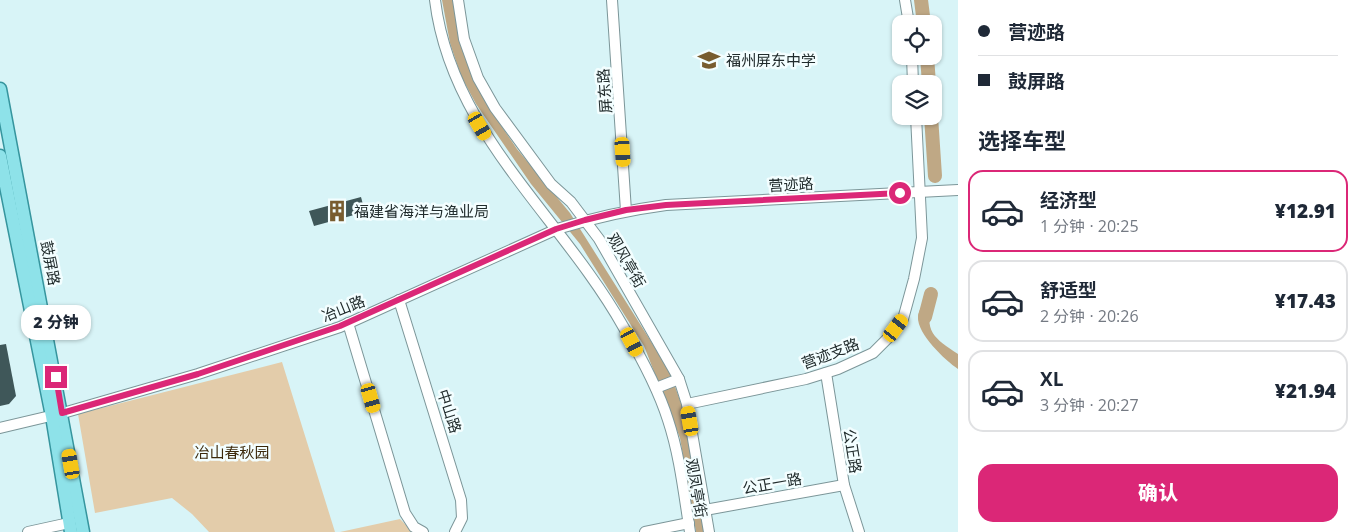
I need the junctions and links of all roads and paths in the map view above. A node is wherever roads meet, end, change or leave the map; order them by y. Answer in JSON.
{"nodes":[{"id":1,"x":435,"y":0,"type":"edge"},
{"id":2,"x":458,"y":0,"type":"edge"},
{"id":3,"x":612,"y":0,"type":"edge"},
{"id":4,"x":905,"y":0,"type":"edge"},
{"id":5,"x":907,"y":15,"type":"edge"},
{"id":6,"x":0,"y":89,"type":"edge"},
{"id":7,"x":916,"y":125,"type":"edge"},
{"id":8,"x":0,"y":156,"type":"edge"},
{"id":9,"x":958,"y":190,"type":"edge"},
{"id":10,"x":919,"y":192,"type":"junction"},
{"id":11,"x":626,"y":210,"type":"junction"},
{"id":12,"x":585,"y":220,"type":"junction"},
{"id":13,"x":556,"y":229,"type":"junction"},
{"id":14,"x":399,"y":300,"type":"junction"},
{"id":15,"x":348,"y":323,"type":"junction"},
{"id":16,"x":826,"y":373,"type":"junction"},
{"id":17,"x":679,"y":379,"type":"junction"},
{"id":18,"x":656,"y":388,"type":"junction"},
{"id":19,"x":686,"y":404,"type":"junction"},
{"id":20,"x":57,"y":415,"type":"junction"},
{"id":21,"x":0,"y":428,"type":"edge"},
{"id":22,"x":844,"y":485,"type":"junction"},
{"id":23,"x":705,"y":510,"type":"junction"},
{"id":24,"x":70,"y":527,"type":"edge"},
{"id":25,"x":689,"y":528,"type":"edge"},
{"id":26,"x":28,"y":532,"type":"edge"},
{"id":27,"x":83,"y":532,"type":"edge"},
{"id":28,"x":423,"y":532,"type":"edge"},
{"id":29,"x":455,"y":532,"type":"edge"},
{"id":30,"x":645,"y":532,"type":"edge"},
{"id":31,"x":709,"y":532,"type":"edge"},
{"id":32,"x":859,"y":532,"type":"edge"}],
"edges":[{"from":1,"to":13,"type":"street"},
{"from":2,"to":12,"type":"street","name":"观风亭街"},
{"from":3,"to":11,"type":"street","name":"屏东路"},
{"from":4,"to":5,"type":"street"},
{"from":6,"to":20,"type":"main road","name":"鼓屏路"},
{"from":7,"to":10,"type":"street","name":"营迹支路"},
{"from":8,"to":20,"type":"main road","name":"鼓屏路"},
{"from":9,"to":10,"type":"street","name":"营迹路"},
{"from":10,"to":11,"type":"street","name":"营迹路"},
{"from":10,"to":16,"type":"street","name":"营迹支路"},
{"from":11,"to":12,"type":"street","name":"冶山路"},
{"from":12,"to":13,"type":"street","name":"冶山路"},
{"from":12,"to":17,"type":"street","name":"观风亭街"},
{"from":13,"to":14,"type":"street","name":"冶山路"},
{"from":13,"to":18,"type":"street","name":"观凤亭街"},
{"from":14,"to":15,"type":"street","name":"冶山路"},
{"from":14,"to":29,"type":"street","name":"中山路"},
{"from":15,"to":20,"type":"street","name":"冶山路"},
{"from":15,"to":28,"type":"street"},
{"from":16,"to":19,"type":"street","name":"营迹支路"},
{"from":16,"to":22,"type":"street","name":"公正路"},
{"from":17,"to":18,"type":"street"},
{"from":17,"to":19,"type":"street","name":"观风亭街"},
{"from":18,"to":25,"type":"street","name":"观凤亭街"},
{"from":19,"to":23,"type":"street","name":"观风亭街"},
{"from":20,"to":21,"type":"street","name":"冶山路"},
{"from":20,"to":24,"type":"main road","name":"鼓屏路"},
{"from":20,"to":27,"type":"main road","name":"鼓屏路"},
{"from":22,"to":23,"type":"street","name":"公正一路"},
{"from":22,"to":32,"type":"street","name":"公正路"},
{"from":23,"to":31,"type":"street","name":"观风亭街"},
{"from":24,"to":26,"type":"street"},
{"from":25,"to":30,"type":"street"}]}
